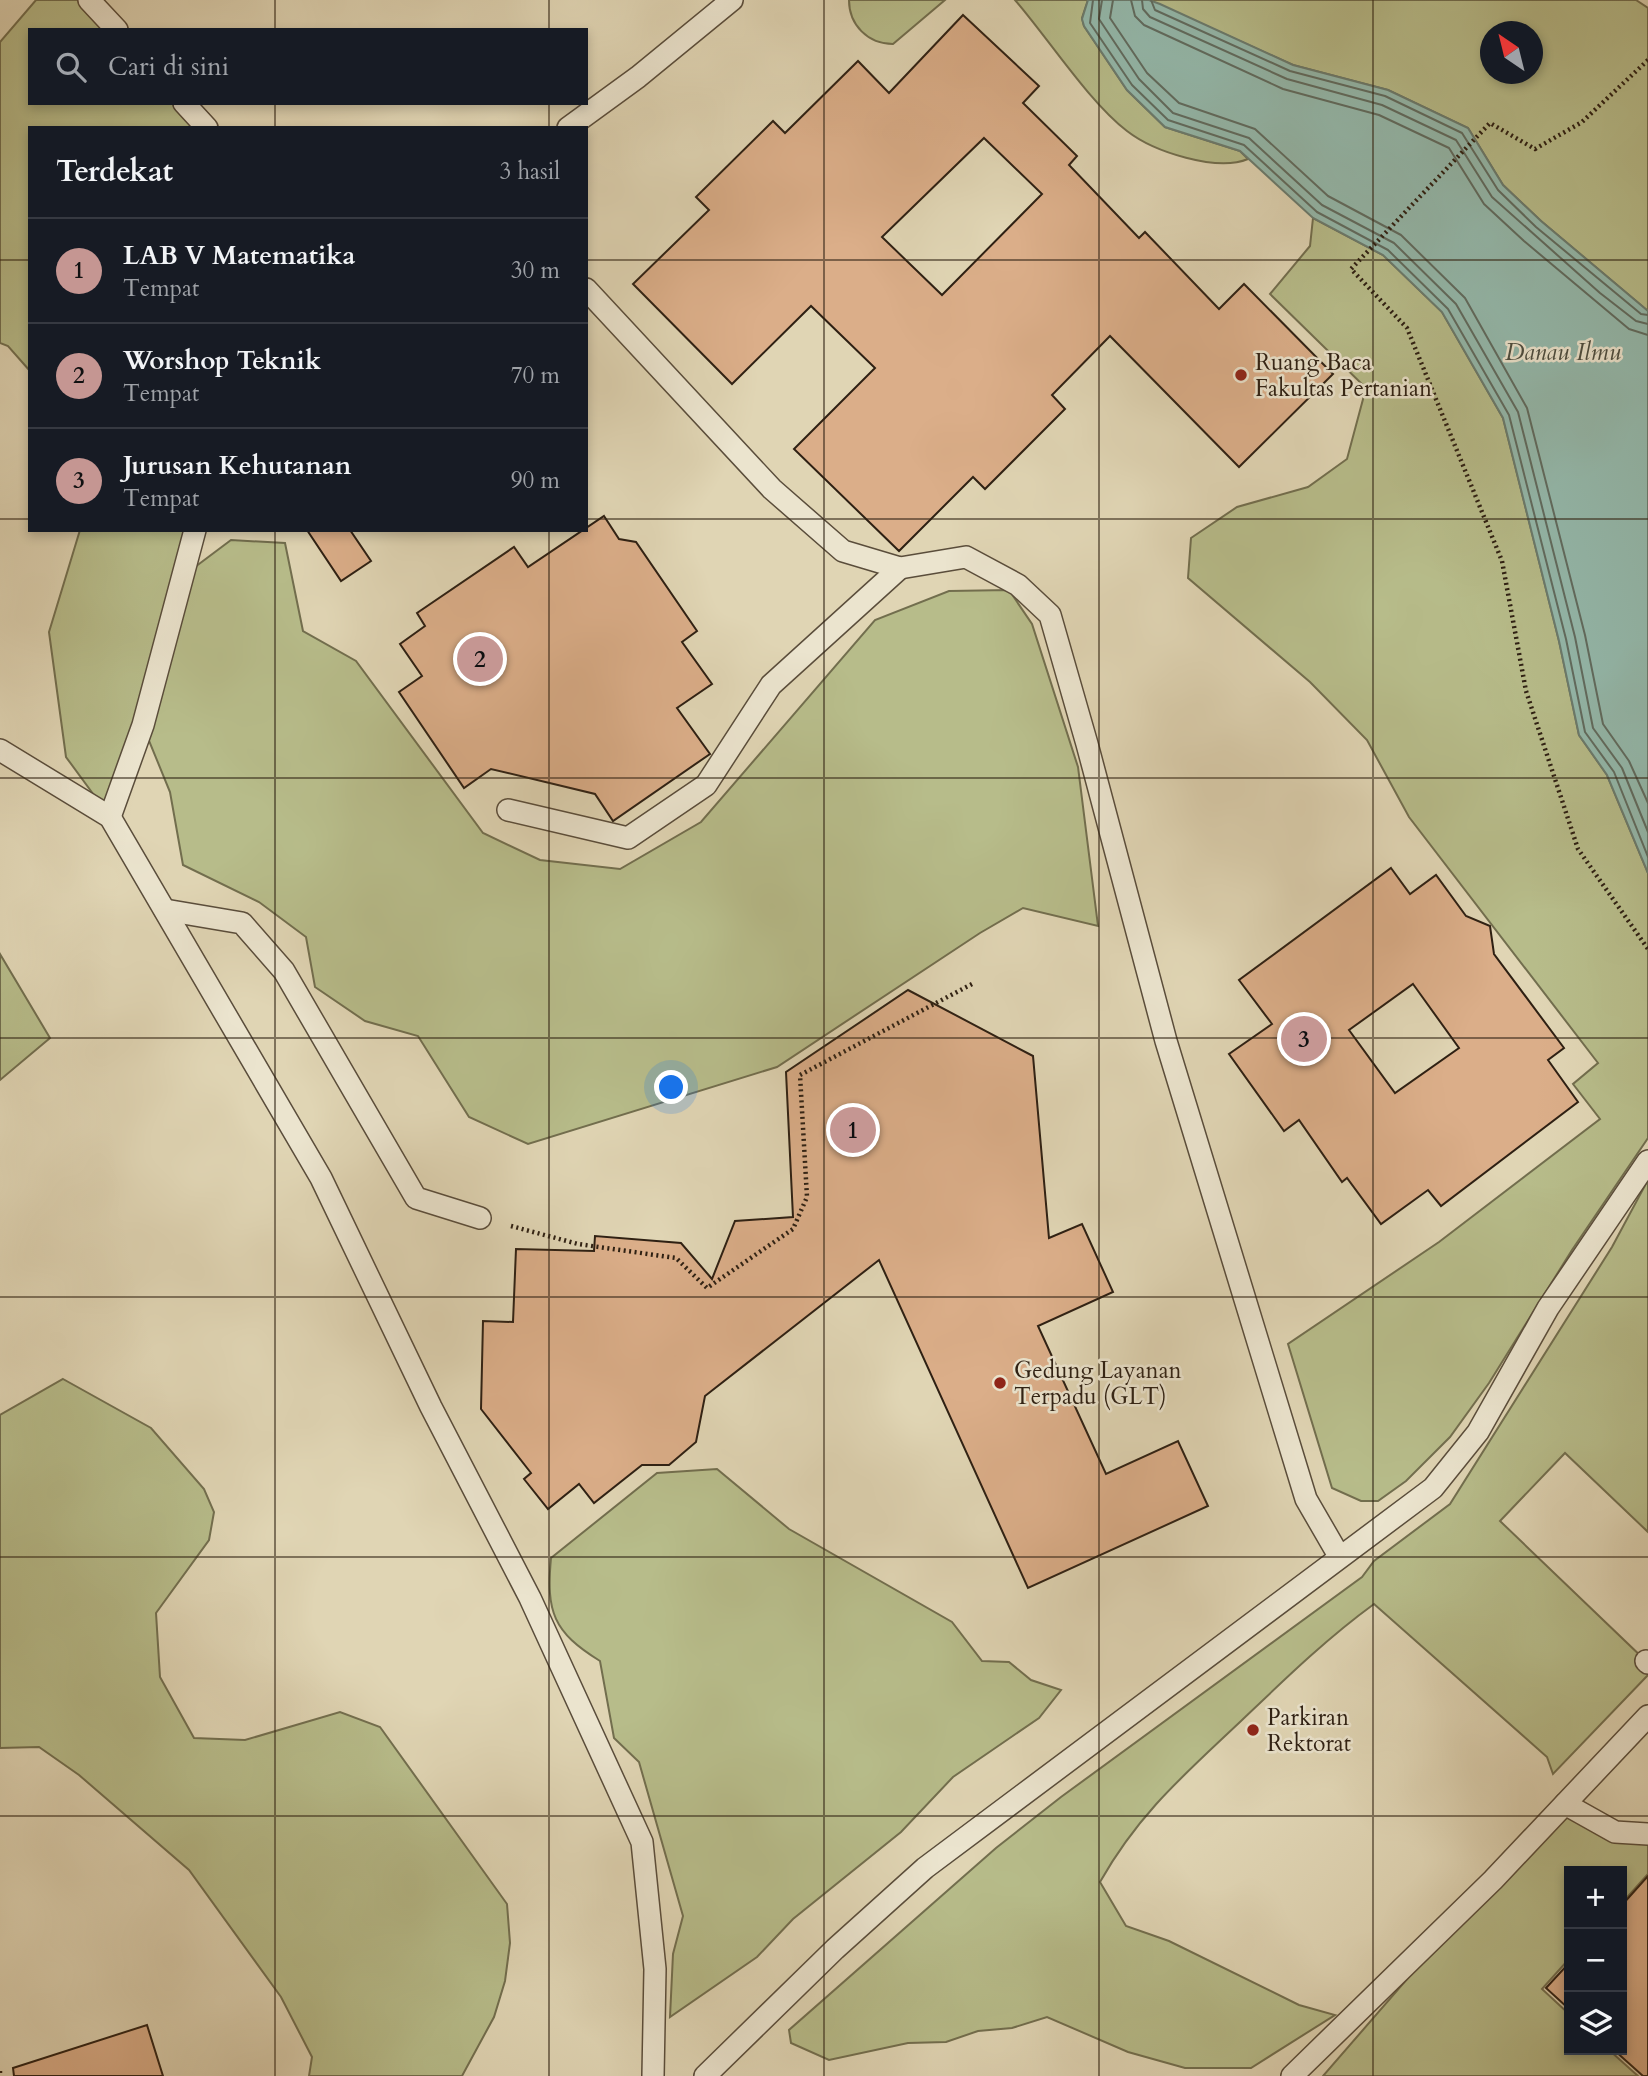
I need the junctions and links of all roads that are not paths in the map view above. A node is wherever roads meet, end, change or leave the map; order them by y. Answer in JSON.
{"nodes":[{"id":1,"x":89,"y":0,"type":"edge"},
{"id":2,"x":732,"y":0,"type":"edge"},
{"id":3,"x":115,"y":28,"type":"edge"},
{"id":4,"x":186,"y":105,"type":"edge"},
{"id":5,"x":205,"y":126,"type":"edge"},
{"id":6,"x":571,"y":126,"type":"edge"},
{"id":7,"x":588,"y":291,"type":"edge"},
{"id":8,"x":194,"y":532,"type":"edge"},
{"id":9,"x":900,"y":568,"type":"junction"},
{"id":10,"x":0,"y":750,"type":"edge"},
{"id":11,"x":508,"y":810,"type":"dead end"},
{"id":12,"x":110,"y":817,"type":"junction"},
{"id":13,"x":165,"y":910,"type":"junction"},
{"id":14,"x":1648,"y":1161,"type":"edge"},
{"id":15,"x":480,"y":1218,"type":"road end"},
{"id":16,"x":1339,"y":1556,"type":"junction"},
{"id":17,"x":1648,"y":1716,"type":"edge"},
{"id":18,"x":1565,"y":1804,"type":"junction"},
{"id":19,"x":1648,"y":1834,"type":"edge"},
{"id":20,"x":653,"y":2076,"type":"edge"},
{"id":21,"x":705,"y":2076,"type":"edge"},
{"id":22,"x":1292,"y":2076,"type":"edge"}],
"edges":[{"from":1,"to":3,"type":"lane"},
{"from":2,"to":6,"type":"lane"},
{"from":4,"to":5,"type":"lane"},
{"from":7,"to":9,"type":"lane"},
{"from":8,"to":12,"type":"lane"},
{"from":9,"to":11,"type":"lane"},
{"from":9,"to":16,"type":"lane"},
{"from":10,"to":12,"type":"lane"},
{"from":12,"to":13,"type":"lane"},
{"from":13,"to":15,"type":"lane"},
{"from":13,"to":20,"type":"lane"},
{"from":14,"to":16,"type":"lane"},
{"from":16,"to":21,"type":"lane"},
{"from":17,"to":18,"type":"lane"},
{"from":18,"to":19,"type":"lane"},
{"from":18,"to":22,"type":"lane"}]}
